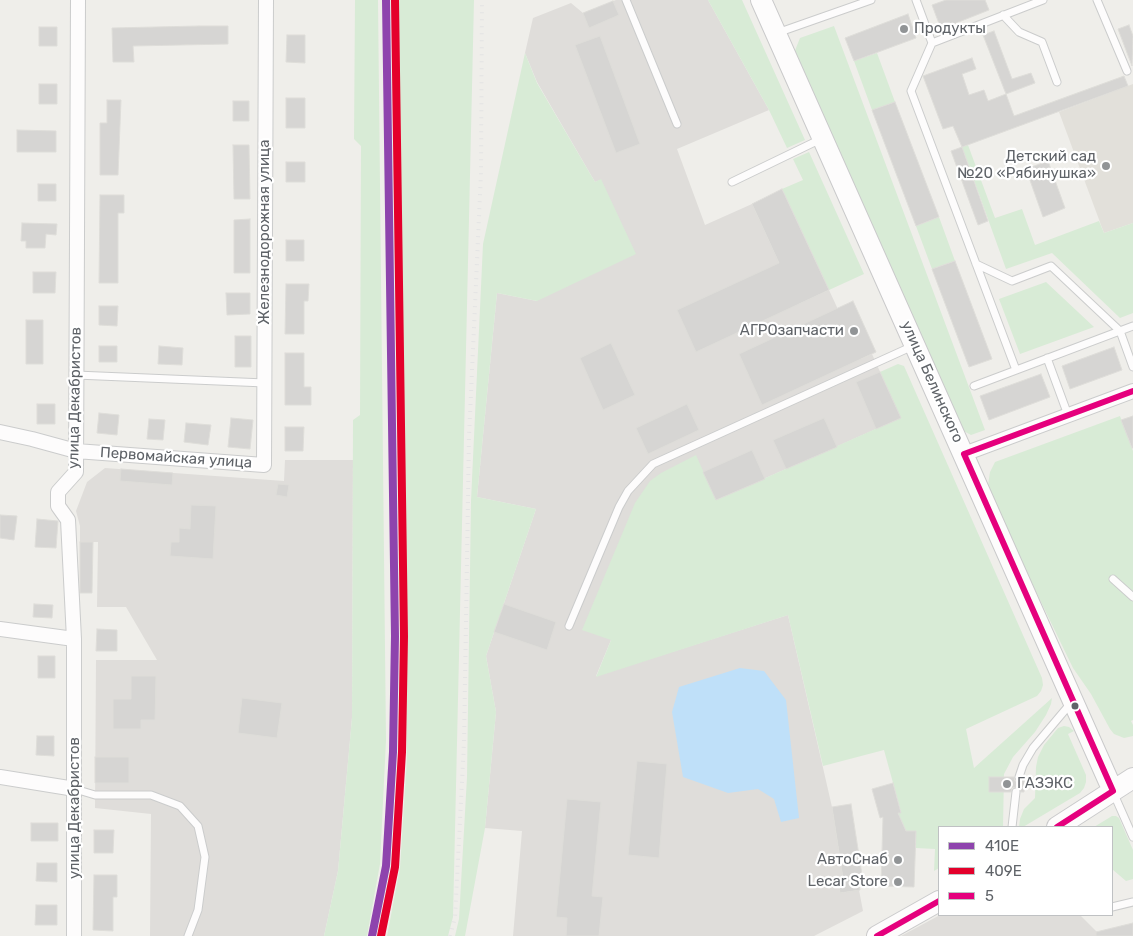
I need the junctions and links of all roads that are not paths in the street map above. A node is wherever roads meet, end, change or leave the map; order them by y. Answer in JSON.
{"nodes":[{"id":1,"x":78,"y":0,"type":"edge"},
{"id":2,"x":266,"y":0,"type":"edge"},
{"id":3,"x":626,"y":0,"type":"edge"},
{"id":4,"x":761,"y":0,"type":"edge"},
{"id":5,"x":871,"y":0,"type":"edge"},
{"id":6,"x":916,"y":0,"type":"edge"},
{"id":7,"x":1043,"y":0,"type":"edge"},
{"id":8,"x":1097,"y":0,"type":"edge"},
{"id":9,"x":1003,"y":15,"type":"junction"},
{"id":10,"x":777,"y":34,"type":"junction"},
{"id":11,"x":932,"y":43,"type":"junction"},
{"id":12,"x":1127,"y":71,"type":"dead end"},
{"id":13,"x":1057,"y":82,"type":"dead end"},
{"id":14,"x":676,"y":124,"type":"dead end"},
{"id":15,"x":823,"y":138,"type":"junction"},
{"id":16,"x":732,"y":182,"type":"dead end"},
{"id":17,"x":976,"y":264,"type":"junction"},
{"id":18,"x":1133,"y":326,"type":"edge"},
{"id":19,"x":1120,"y":331,"type":"junction"},
{"id":20,"x":915,"y":345,"type":"junction"},
{"id":21,"x":1047,"y":358,"type":"junction"},
{"id":22,"x":1133,"y":367,"type":"edge"},
{"id":23,"x":1016,"y":370,"type":"junction"},
{"id":24,"x":76,"y":375,"type":"junction"},
{"id":25,"x":265,"y":384,"type":"junction"},
{"id":26,"x":974,"y":386,"type":"dead end"},
{"id":27,"x":1133,"y":391,"type":"edge"},
{"id":28,"x":1068,"y":415,"type":"junction"},
{"id":29,"x":0,"y":432,"type":"edge"},
{"id":30,"x":76,"y":451,"type":"junction"},
{"id":31,"x":964,"y":454,"type":"junction"},
{"id":32,"x":264,"y":465,"type":"joint"},
{"id":33,"x":1113,"y":579,"type":"dead end"},
{"id":34,"x":1133,"y":597,"type":"edge"},
{"id":35,"x":569,"y":626,"type":"dead end"},
{"id":36,"x":0,"y":629,"type":"edge"},
{"id":37,"x":74,"y":638,"type":"junction"},
{"id":38,"x":1073,"y":701,"type":"junction"},
{"id":39,"x":0,"y":777,"type":"edge"},
{"id":40,"x":1019,"y":777,"type":"dead end"},
{"id":41,"x":1133,"y":778,"type":"edge"},
{"id":42,"x":75,"y":789,"type":"junction"},
{"id":43,"x":1113,"y":791,"type":"junction"},
{"id":44,"x":1016,"y":792,"type":"dead end"},
{"id":45,"x":1012,"y":826,"type":"edge"},
{"id":46,"x":1059,"y":826,"type":"edge"},
{"id":47,"x":1133,"y":837,"type":"edge"},
{"id":48,"x":938,"y":902,"type":"edge"},
{"id":49,"x":1133,"y":902,"type":"edge"},
{"id":50,"x":1113,"y":908,"type":"edge"},
{"id":51,"x":74,"y":936,"type":"edge"},
{"id":52,"x":188,"y":936,"type":"edge"},
{"id":53,"x":877,"y":936,"type":"edge"}],
"edges":[{"from":1,"to":24,"type":"street","name":"улица Декабристов"},
{"from":2,"to":25,"type":"street","name":"Железнодорожная улица"},
{"from":3,"to":14,"type":"lane"},
{"from":4,"to":10,"type":"street","name":"улица Белинского"},
{"from":5,"to":10,"type":"lane"},
{"from":6,"to":11,"type":"lane"},
{"from":7,"to":9,"type":"lane"},
{"from":8,"to":12,"type":"lane"},
{"from":9,"to":11,"type":"lane"},
{"from":9,"to":13,"type":"lane"},
{"from":10,"to":15,"type":"street","name":"улица Белинского"},
{"from":11,"to":17,"type":"lane"},
{"from":15,"to":16,"type":"lane"},
{"from":15,"to":20,"type":"street","name":"улица Белинского"},
{"from":17,"to":19,"type":"lane"},
{"from":17,"to":23,"type":"lane"},
{"from":18,"to":19,"type":"lane"},
{"from":19,"to":21,"type":"lane"},
{"from":19,"to":22,"type":"lane"},
{"from":20,"to":31,"type":"street","name":"улица Белинского"},
{"from":20,"to":35,"type":"lane"},
{"from":21,"to":23,"type":"lane"},
{"from":21,"to":28,"type":"lane"},
{"from":23,"to":26,"type":"lane"},
{"from":24,"to":25,"type":"lane"},
{"from":24,"to":30,"type":"street","name":"улица Декабристов"},
{"from":25,"to":32,"type":"street","name":"Железнодорожная улица"},
{"from":27,"to":28,"type":"street"},
{"from":28,"to":31,"type":"street"},
{"from":29,"to":30,"type":"street","name":"Первомайская улица"},
{"from":30,"to":32,"type":"street","name":"Первомайская улица"},
{"from":30,"to":37,"type":"street","name":"улица Декабристов"},
{"from":31,"to":38,"type":"street","name":"улица Белинского"},
{"from":33,"to":34,"type":"lane"},
{"from":36,"to":37,"type":"street"},
{"from":37,"to":42,"type":"street","name":"улица Декабристов"},
{"from":38,"to":40,"type":"lane"},
{"from":38,"to":43,"type":"street","name":"улица Белинского"},
{"from":39,"to":42,"type":"street"},
{"from":41,"to":43,"type":"street"},
{"from":42,"to":51,"type":"street","name":"улица Декабристов"},
{"from":42,"to":52,"type":"lane"},
{"from":43,"to":46,"type":"street"},
{"from":43,"to":47,"type":"lane"},
{"from":44,"to":45,"type":"lane"},
{"from":48,"to":53,"type":"street"},
{"from":49,"to":50,"type":"lane"}]}
